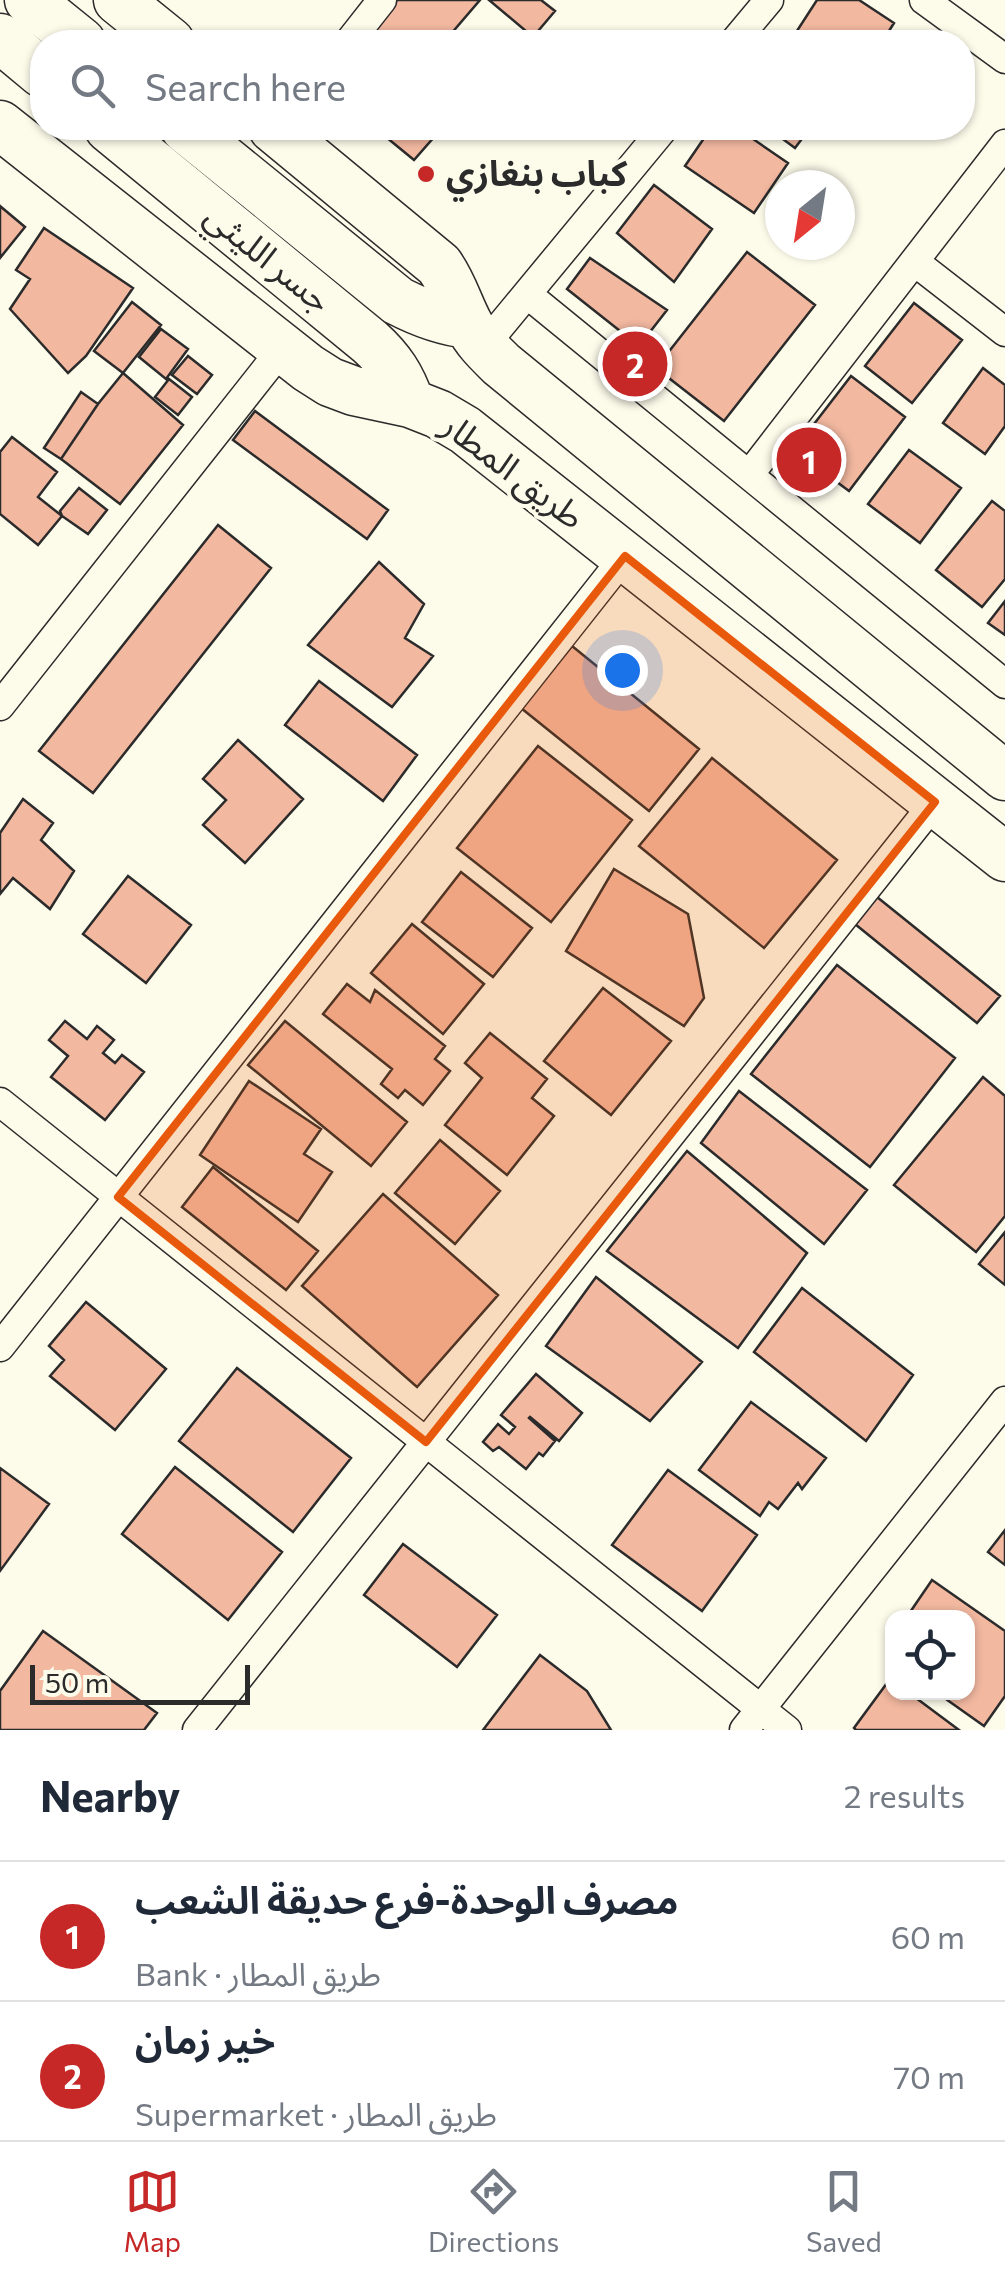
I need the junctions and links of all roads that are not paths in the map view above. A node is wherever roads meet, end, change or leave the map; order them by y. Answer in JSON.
{"nodes":[{"id":1,"x":29,"y":0,"type":"edge"},
{"id":2,"x":118,"y":0,"type":"edge"},
{"id":3,"x":382,"y":0,"type":"edge"},
{"id":4,"x":769,"y":0,"type":"edge"},
{"id":5,"x":924,"y":0,"type":"edge"},
{"id":6,"x":66,"y":30,"type":"edge"},
{"id":7,"x":155,"y":30,"type":"edge"},
{"id":8,"x":358,"y":30,"type":"edge"},
{"id":9,"x":744,"y":30,"type":"edge"},
{"id":10,"x":965,"y":30,"type":"edge"},
{"id":11,"x":975,"y":37,"type":"edge"},
{"id":12,"x":0,"y":38,"type":"edge"},
{"id":13,"x":1005,"y":59,"type":"edge"},
{"id":14,"x":30,"y":63,"type":"edge"},
{"id":15,"x":0,"y":126,"type":"edge"},
{"id":16,"x":124,"y":140,"type":"edge"},
{"id":17,"x":200,"y":140,"type":"edge"},
{"id":18,"x":292,"y":140,"type":"edge"},
{"id":19,"x":654,"y":140,"type":"edge"},
{"id":20,"x":1005,"y":144,"type":"edge"},
{"id":21,"x":915,"y":262,"type":"junction"},
{"id":22,"x":526,"y":294,"type":"junction"},
{"id":23,"x":1005,"y":332,"type":"edge"},
{"id":24,"x":476,"y":336,"type":"junction"},
{"id":25,"x":282,"y":349,"type":"junction"},
{"id":26,"x":410,"y":403,"type":"junction"},
{"id":27,"x":750,"y":476,"type":"junction"},
{"id":28,"x":624,"y":556,"type":"junction"},
{"id":29,"x":1005,"y":684,"type":"edge"},
{"id":30,"x":0,"y":706,"type":"edge"},
{"id":31,"x":1005,"y":776,"type":"edge"},
{"id":32,"x":935,"y":802,"type":"junction"},
{"id":33,"x":1005,"y":857,"type":"edge"},
{"id":34,"x":0,"y":1102,"type":"edge"},
{"id":35,"x":118,"y":1197,"type":"junction"},
{"id":36,"x":0,"y":1347,"type":"edge"},
{"id":37,"x":1005,"y":1402,"type":"edge"},
{"id":38,"x":426,"y":1442,"type":"junction"},
{"id":39,"x":752,"y":1720,"type":"edge"},
{"id":40,"x":197,"y":1730,"type":"edge"},
{"id":41,"x":787,"y":1730,"type":"edge"}],
"edges":[{"from":1,"to":6,"type":"highway"},
{"from":2,"to":7,"type":"highway"},
{"from":3,"to":8,"type":"street"},
{"from":4,"to":9,"type":"street"},
{"from":5,"to":10,"type":"street"},
{"from":11,"to":13,"type":"street"},
{"from":12,"to":14,"type":"highway"},
{"from":15,"to":25,"type":"highway","name":"طريق المطار"},
{"from":16,"to":26,"type":"highway","name":"جسر الليثي"},
{"from":17,"to":24,"type":"highway","name":"جسر الليثي"},
{"from":18,"to":24,"type":"highway","name":"طريق المطار"},
{"from":19,"to":22,"type":"street"},
{"from":20,"to":21,"type":"street"},
{"from":21,"to":23,"type":"street"},
{"from":21,"to":27,"type":"street"},
{"from":22,"to":24,"type":"street"},
{"from":22,"to":27,"type":"street"},
{"from":24,"to":31,"type":"highway","name":"طريق المطار"},
{"from":25,"to":26,"type":"highway","name":"طريق المطار"},
{"from":25,"to":30,"type":"street"},
{"from":26,"to":28,"type":"highway","name":"طريق المطار"},
{"from":27,"to":29,"type":"street"},
{"from":28,"to":32,"type":"highway","name":"طريق المطار"},
{"from":28,"to":35,"type":"street"},
{"from":32,"to":33,"type":"highway","name":"طريق المطار"},
{"from":32,"to":38,"type":"street"},
{"from":34,"to":35,"type":"street"},
{"from":35,"to":36,"type":"street"},
{"from":35,"to":38,"type":"street"},
{"from":37,"to":39,"type":"street"},
{"from":38,"to":39,"type":"street"},
{"from":38,"to":40,"type":"street"},
{"from":39,"to":41,"type":"street"}]}
